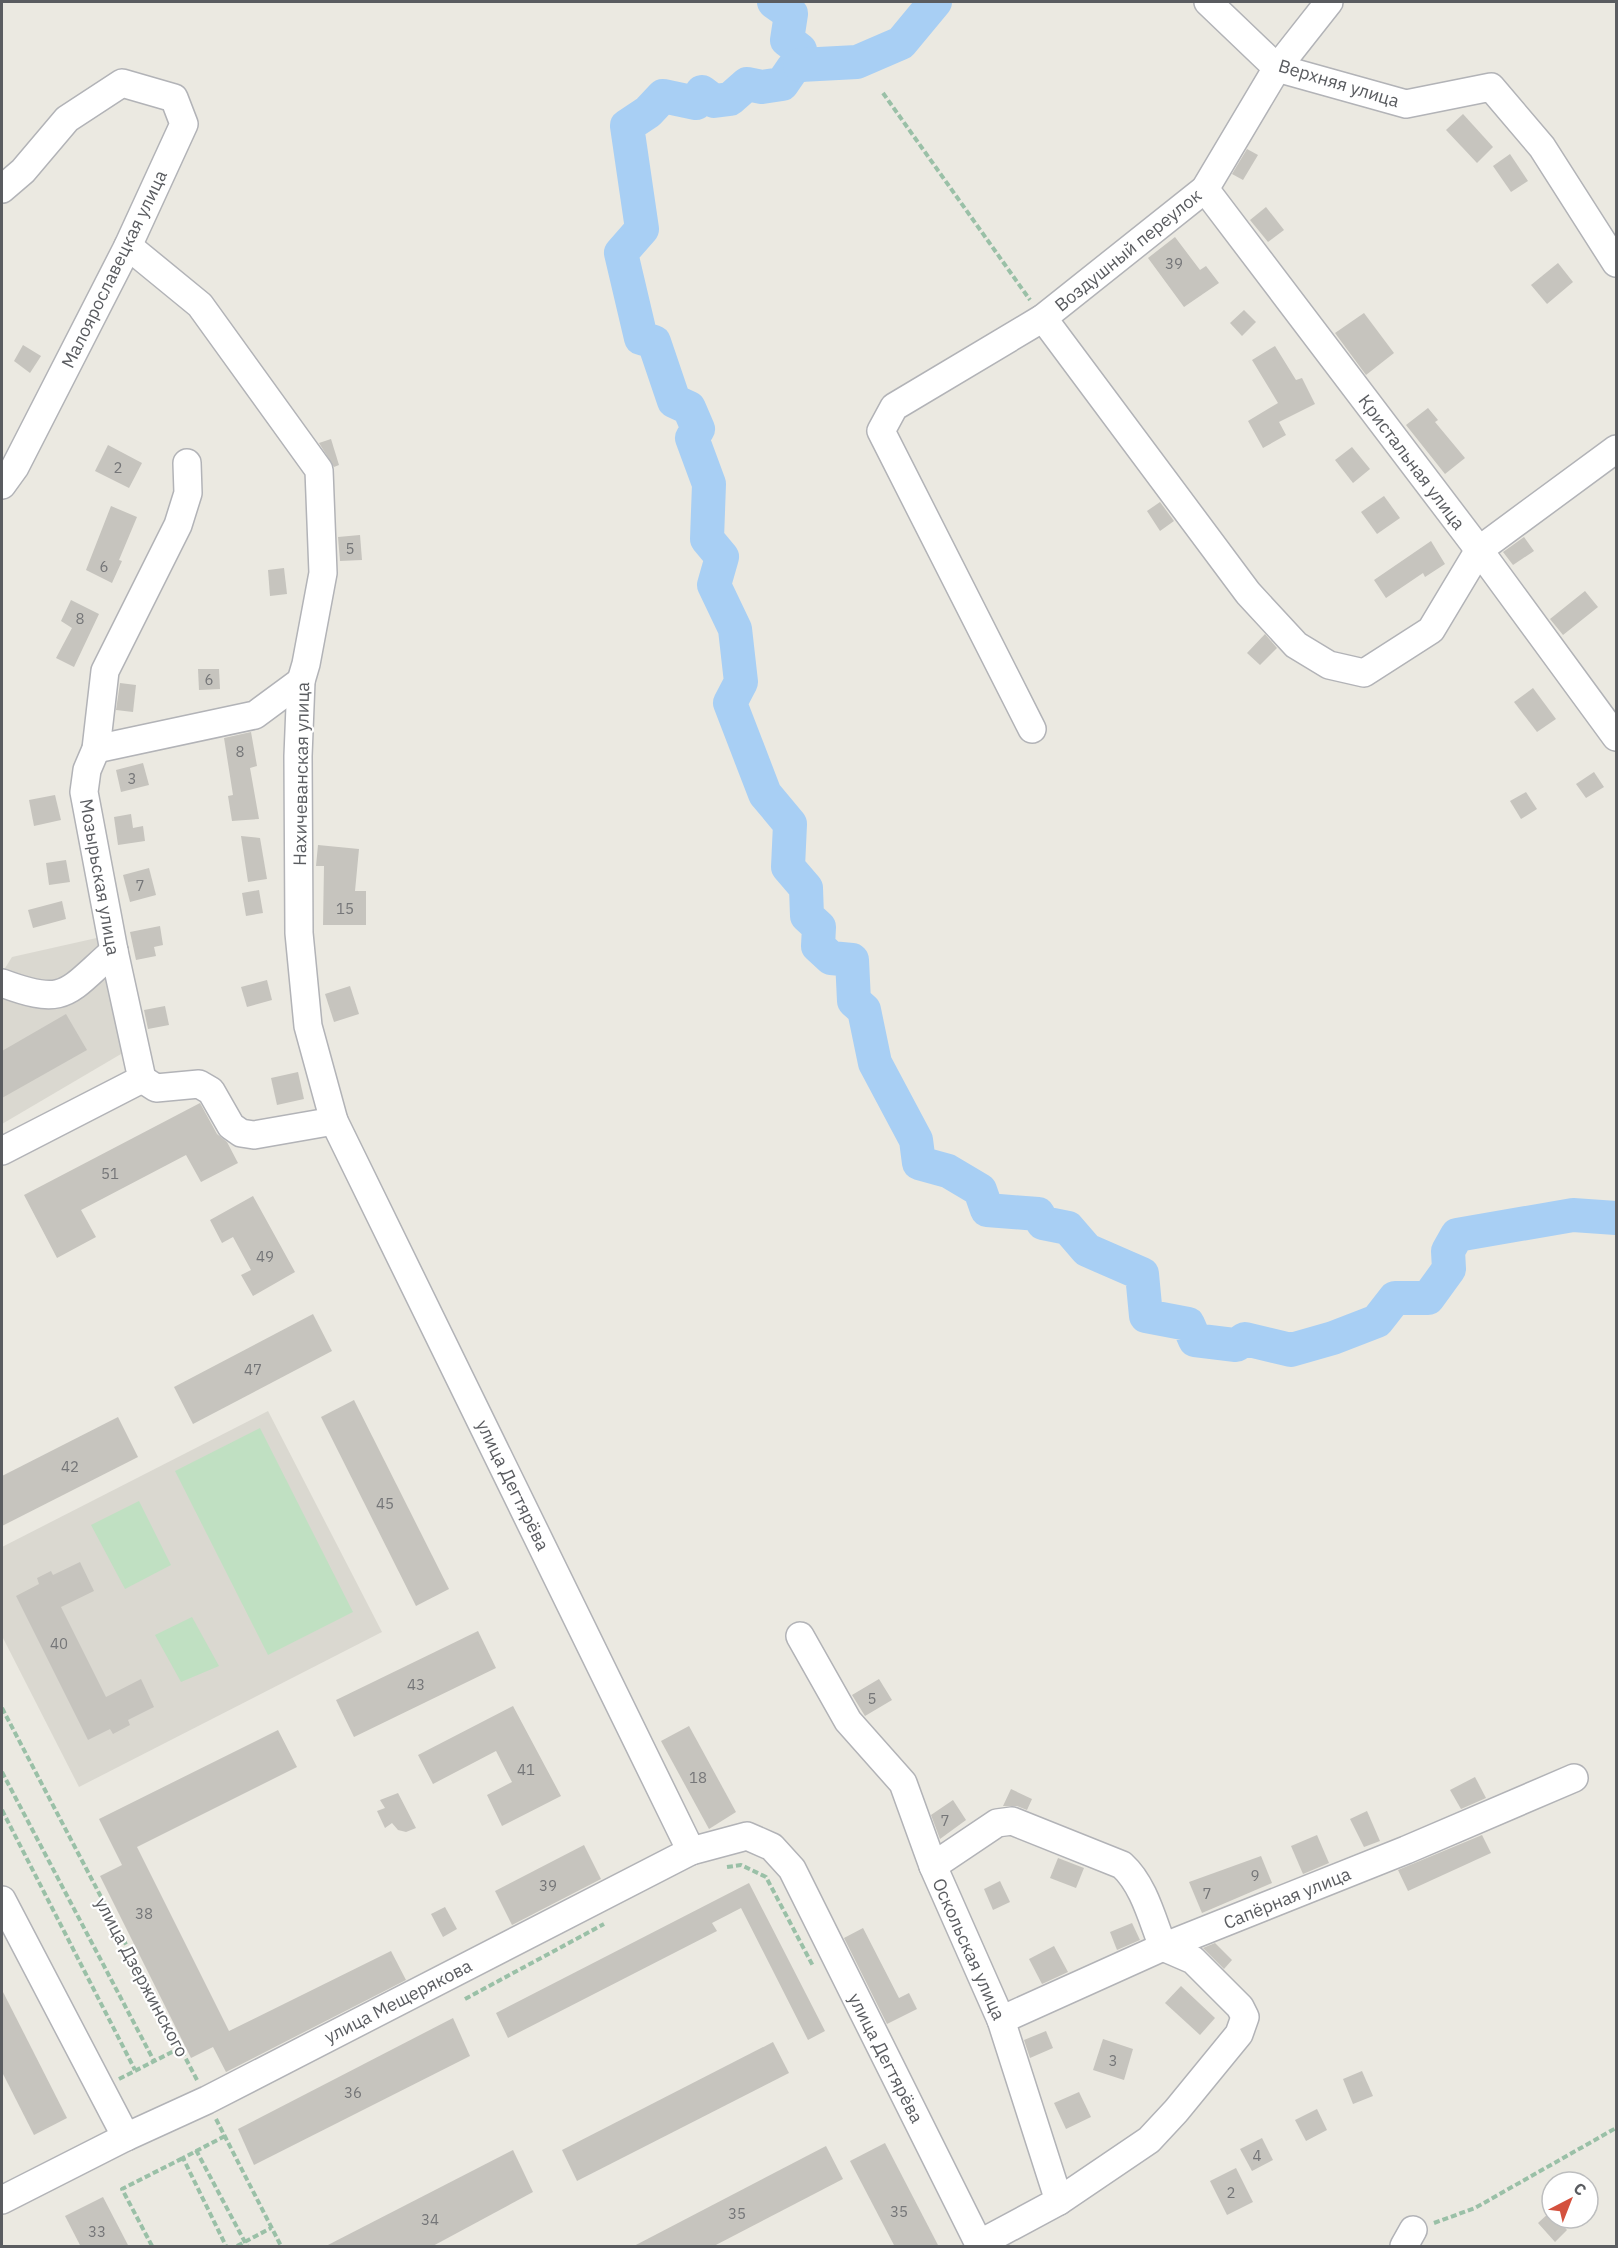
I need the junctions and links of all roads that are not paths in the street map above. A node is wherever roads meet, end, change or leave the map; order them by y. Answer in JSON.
{"nodes":[{"id":1,"x":1208,"y":2,"type":"edge"},
{"id":2,"x":1329,"y":2,"type":"edge"},
{"id":3,"x":1277,"y":68,"type":"junction"},
{"id":4,"x":2,"y":189,"type":"edge"},
{"id":5,"x":1205,"y":189,"type":"junction"},
{"id":6,"x":128,"y":246,"type":"junction"},
{"id":7,"x":1617,"y":263,"type":"edge"},
{"id":8,"x":1043,"y":318,"type":"junction"},
{"id":9,"x":1617,"y":449,"type":"edge"},
{"id":10,"x":187,"y":463,"type":"dead end"},
{"id":11,"x":2,"y":485,"type":"edge"},
{"id":12,"x":1479,"y":550,"type":"junction"},
{"id":13,"x":301,"y":681,"type":"junction"},
{"id":14,"x":1032,"y":729,"type":"dead end"},
{"id":15,"x":1617,"y":737,"type":"edge"},
{"id":16,"x":96,"y":749,"type":"junction"},
{"id":17,"x":114,"y":951,"type":"junction"},
{"id":18,"x":2,"y":983,"type":"edge"},
{"id":19,"x":142,"y":1079,"type":"junction"},
{"id":20,"x":334,"y":1121,"type":"junction"},
{"id":21,"x":2,"y":1151,"type":"edge"},
{"id":22,"x":800,"y":1636,"type":"dead end"},
{"id":23,"x":1574,"y":1778,"type":"dead end"},
{"id":24,"x":691,"y":1851,"type":"junction"},
{"id":25,"x":933,"y":1866,"type":"junction"},
{"id":26,"x":792,"y":1869,"type":"joint"},
{"id":27,"x":2,"y":1900,"type":"edge"},
{"id":28,"x":1163,"y":1947,"type":"junction"},
{"id":29,"x":1001,"y":2020,"type":"junction"},
{"id":30,"x":126,"y":2137,"type":"junction"},
{"id":31,"x":2,"y":2200,"type":"edge"},
{"id":32,"x":1059,"y":2201,"type":"junction"},
{"id":33,"x":979,"y":2245,"type":"edge"}],
"edges":[{"from":1,"to":3,"type":"street","name":"Верхняя улица"},
{"from":2,"to":3,"type":"street","name":"Воздушный переулок"},
{"from":3,"to":5,"type":"street","name":"Воздушный переулок"},
{"from":3,"to":7,"type":"street","name":"Верхняя улица"},
{"from":4,"to":6,"type":"street","name":"Малоярославецкая улица"},
{"from":5,"to":8,"type":"street","name":"Воздушный переулок"},
{"from":5,"to":12,"type":"street","name":"Кристальная улица"},
{"from":6,"to":11,"type":"street","name":"Малоярославецкая улица"},
{"from":6,"to":13,"type":"street","name":"Нахичеванская улица"},
{"from":8,"to":12,"type":"street"},
{"from":8,"to":14,"type":"street","name":"Воздушный переулок"},
{"from":9,"to":12,"type":"street"},
{"from":10,"to":16,"type":"street","name":"Мозырьская улица"},
{"from":12,"to":15,"type":"street","name":"Кристальная улица"},
{"from":13,"to":16,"type":"street"},
{"from":13,"to":20,"type":"street","name":"Нахичеванская улица"},
{"from":16,"to":17,"type":"street","name":"Мозырьская улица"},
{"from":17,"to":18,"type":"street"},
{"from":17,"to":19,"type":"street","name":"Мозырьская улица"},
{"from":19,"to":20,"type":"street"},
{"from":19,"to":21,"type":"street"},
{"from":20,"to":24,"type":"street","name":"улица Дегтярёва"},
{"from":22,"to":25,"type":"street","name":"Оскольская улица"},
{"from":23,"to":28,"type":"street","name":"Сапёрная улица"},
{"from":24,"to":26,"type":"street","name":"улица Мещерякова"},
{"from":24,"to":30,"type":"street","name":"улица Мещерякова"},
{"from":25,"to":28,"type":"street"},
{"from":25,"to":29,"type":"street","name":"Оскольская улица"},
{"from":26,"to":33,"type":"street","name":"улица Дегтярёва"},
{"from":27,"to":30,"type":"street"},
{"from":28,"to":29,"type":"street","name":"Сапёрная улица"},
{"from":28,"to":32,"type":"street"},
{"from":29,"to":32,"type":"street","name":"Оскольская улица"},
{"from":30,"to":31,"type":"street","name":"улица Мещерякова"},
{"from":32,"to":33,"type":"street"}]}
